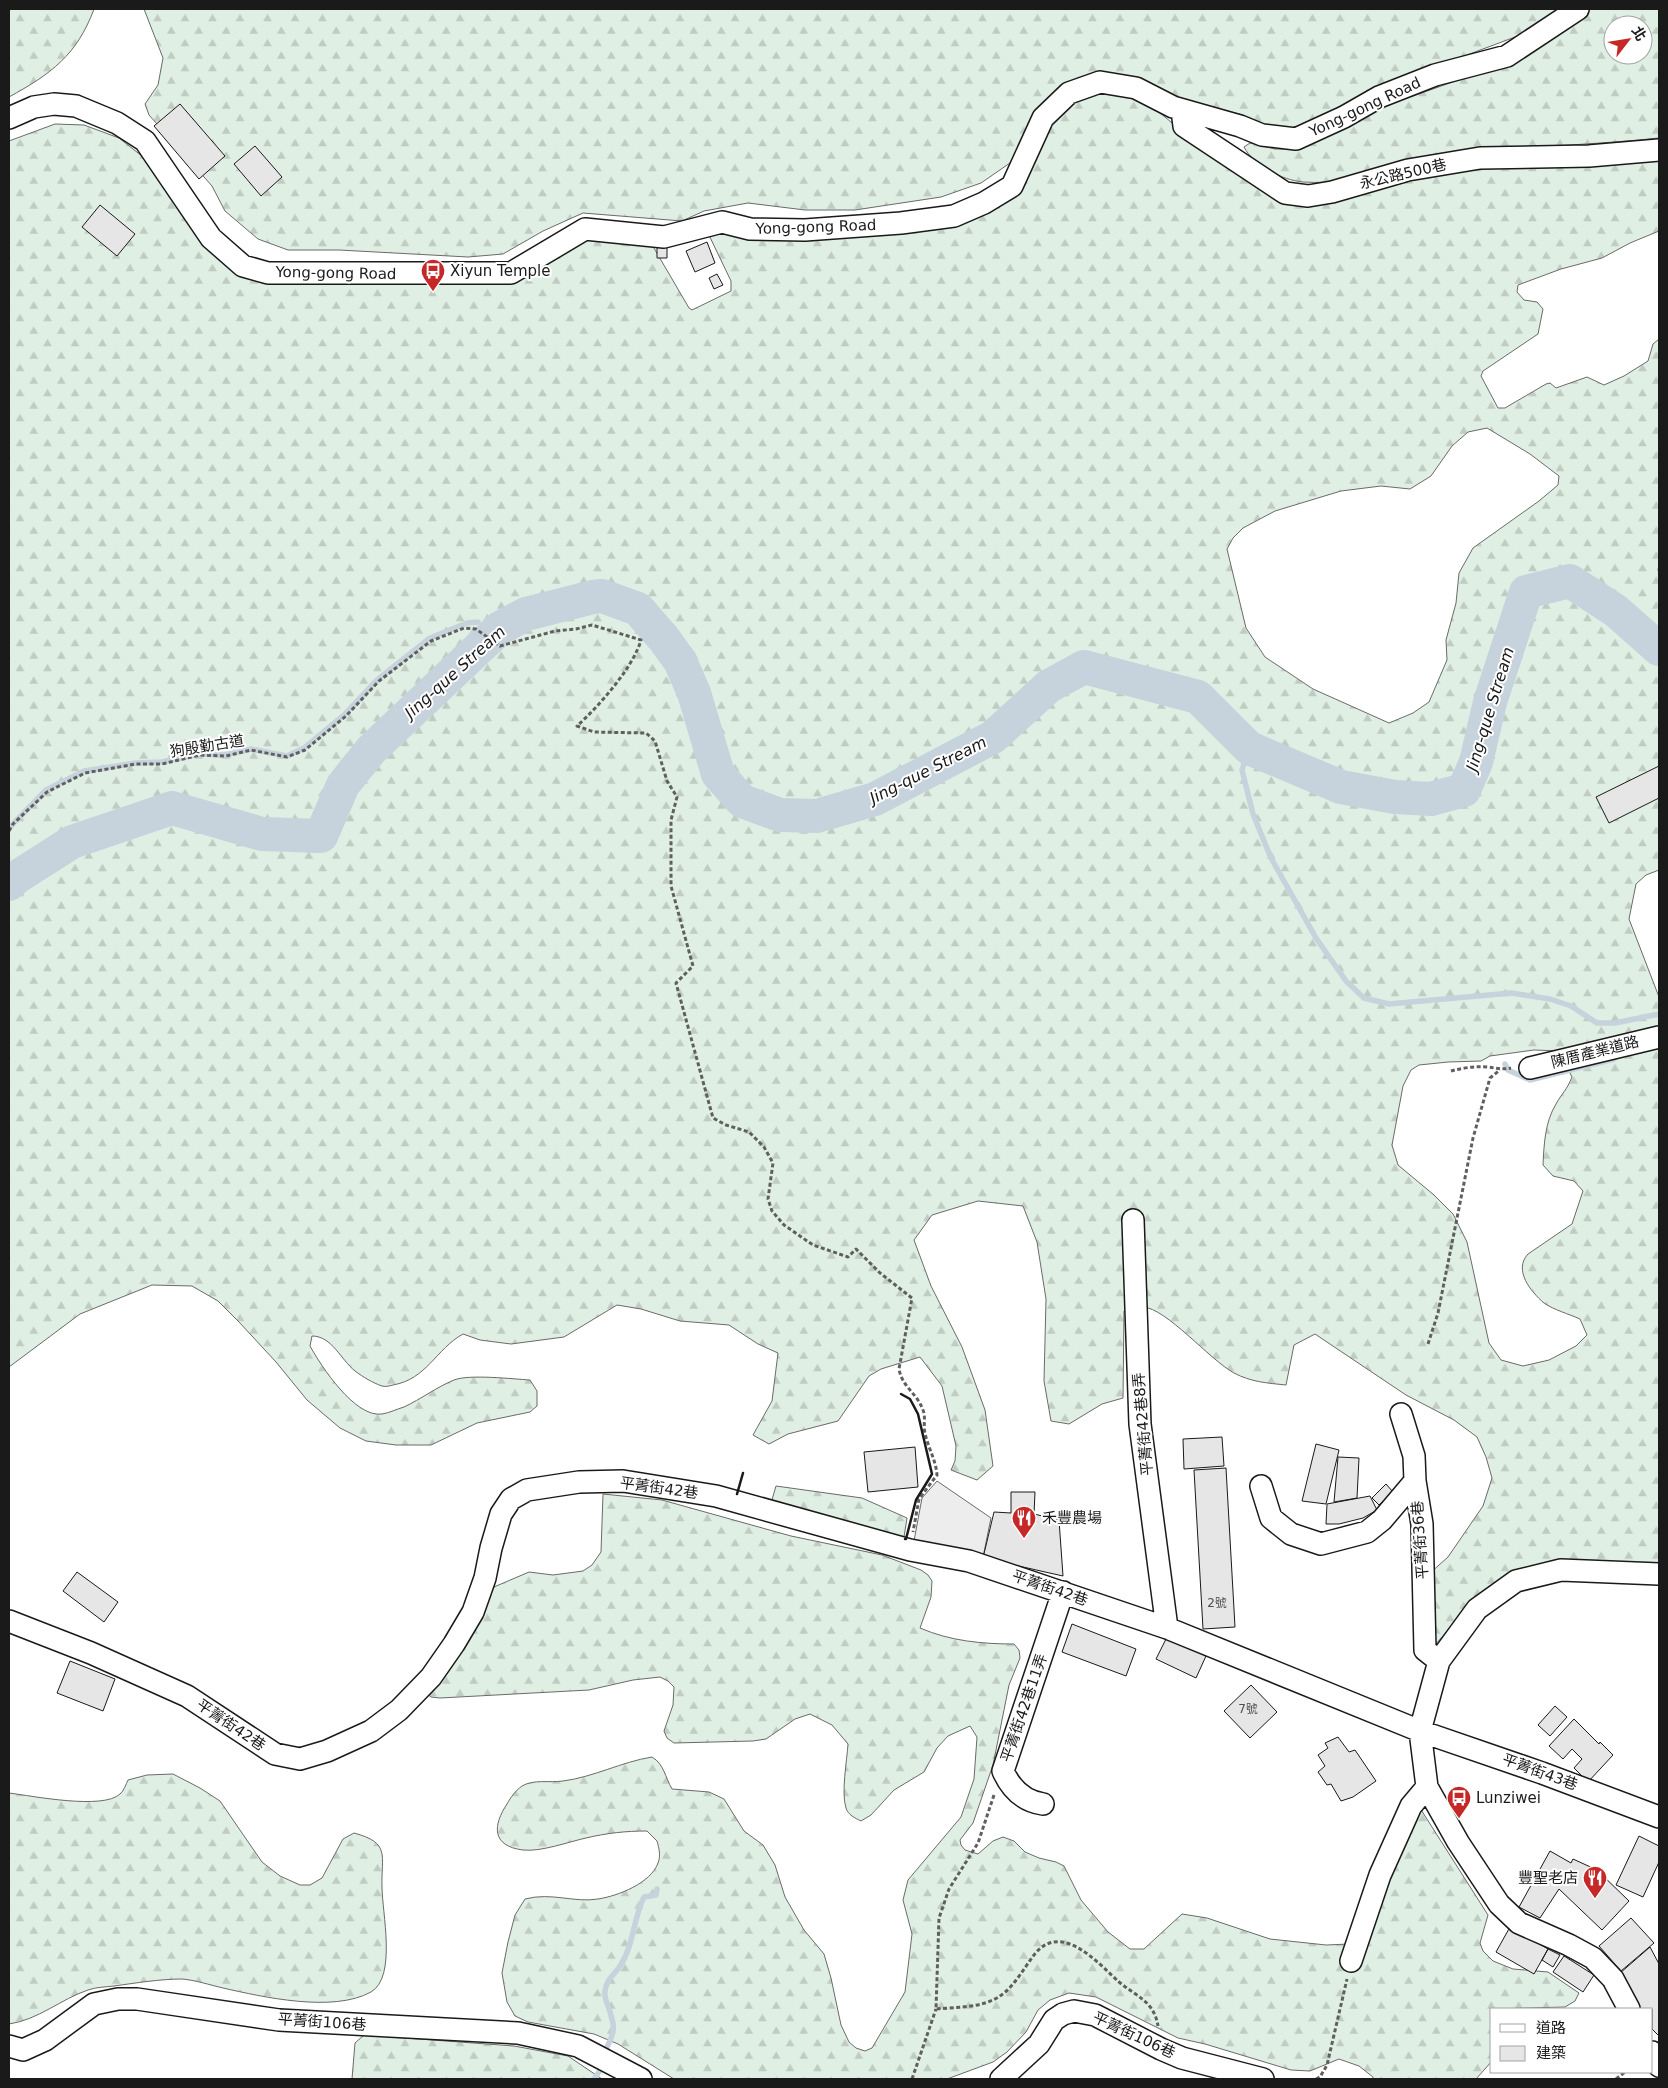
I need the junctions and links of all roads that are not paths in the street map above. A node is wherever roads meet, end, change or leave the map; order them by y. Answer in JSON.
{"nodes":[{"id":1,"x":1578,"y":9,"type":"edge"},
{"id":2,"x":1182,"y":110,"type":"junction"},
{"id":3,"x":9,"y":118,"type":"edge"},
{"id":4,"x":1659,"y":150,"type":"edge"},
{"id":5,"x":1659,"y":1037,"type":"edge"},
{"id":6,"x":1530,"y":1068,"type":"dead end"},
{"id":7,"x":1133,"y":1220,"type":"dead end"},
{"id":8,"x":1401,"y":1414,"type":"dead end"},
{"id":9,"x":1415,"y":1481,"type":"junction"},
{"id":10,"x":1261,"y":1486,"type":"dead end"},
{"id":11,"x":1659,"y":1574,"type":"edge"},
{"id":12,"x":1063,"y":1592,"type":"junction"},
{"id":13,"x":9,"y":1621,"type":"edge"},
{"id":14,"x":1166,"y":1628,"type":"junction"},
{"id":15,"x":1439,"y":1661,"type":"junction"},
{"id":16,"x":1420,"y":1731,"type":"junction"},
{"id":17,"x":1426,"y":1787,"type":"junction"},
{"id":18,"x":1043,"y":1804,"type":"dead end"},
{"id":19,"x":1659,"y":1817,"type":"edge"},
{"id":20,"x":1351,"y":1961,"type":"road end"},
{"id":21,"x":1628,"y":2008,"type":"edge"},
{"id":22,"x":9,"y":2046,"type":"edge"},
{"id":23,"x":1653,"y":2054,"type":"edge"},
{"id":24,"x":1659,"y":2066,"type":"edge"},
{"id":25,"x":641,"y":2079,"type":"edge"},
{"id":26,"x":1001,"y":2079,"type":"edge"},
{"id":27,"x":1263,"y":2079,"type":"edge"}],
"edges":[{"from":1,"to":2,"type":"street","name":"Yong-gong Road"},
{"from":2,"to":3,"type":"street","name":"Yong-gong Road"},
{"from":2,"to":4,"type":"street","name":"永公路500巷"},
{"from":5,"to":6,"type":"street","name":"陳厝產業道路"},
{"from":7,"to":14,"type":"street","name":"平菁街42巷8弄"},
{"from":8,"to":9,"type":"street","name":"平菁街36巷"},
{"from":9,"to":10,"type":"street"},
{"from":9,"to":15,"type":"street","name":"平菁街36巷"},
{"from":11,"to":15,"type":"street"},
{"from":12,"to":13,"type":"street","name":"平菁街42巷"},
{"from":12,"to":14,"type":"street","name":"平菁街42巷"},
{"from":12,"to":18,"type":"street","name":"平菁街42巷11弄"},
{"from":14,"to":16,"type":"street","name":"平菁街42巷"},
{"from":15,"to":16,"type":"street"},
{"from":16,"to":17,"type":"street"},
{"from":16,"to":19,"type":"street","name":"平菁街43巷"},
{"from":17,"to":20,"type":"street"},
{"from":17,"to":21,"type":"street"},
{"from":22,"to":25,"type":"street","name":"平菁街106巷"},
{"from":23,"to":24,"type":"street"},
{"from":26,"to":27,"type":"street","name":"平菁街106巷"}]}
